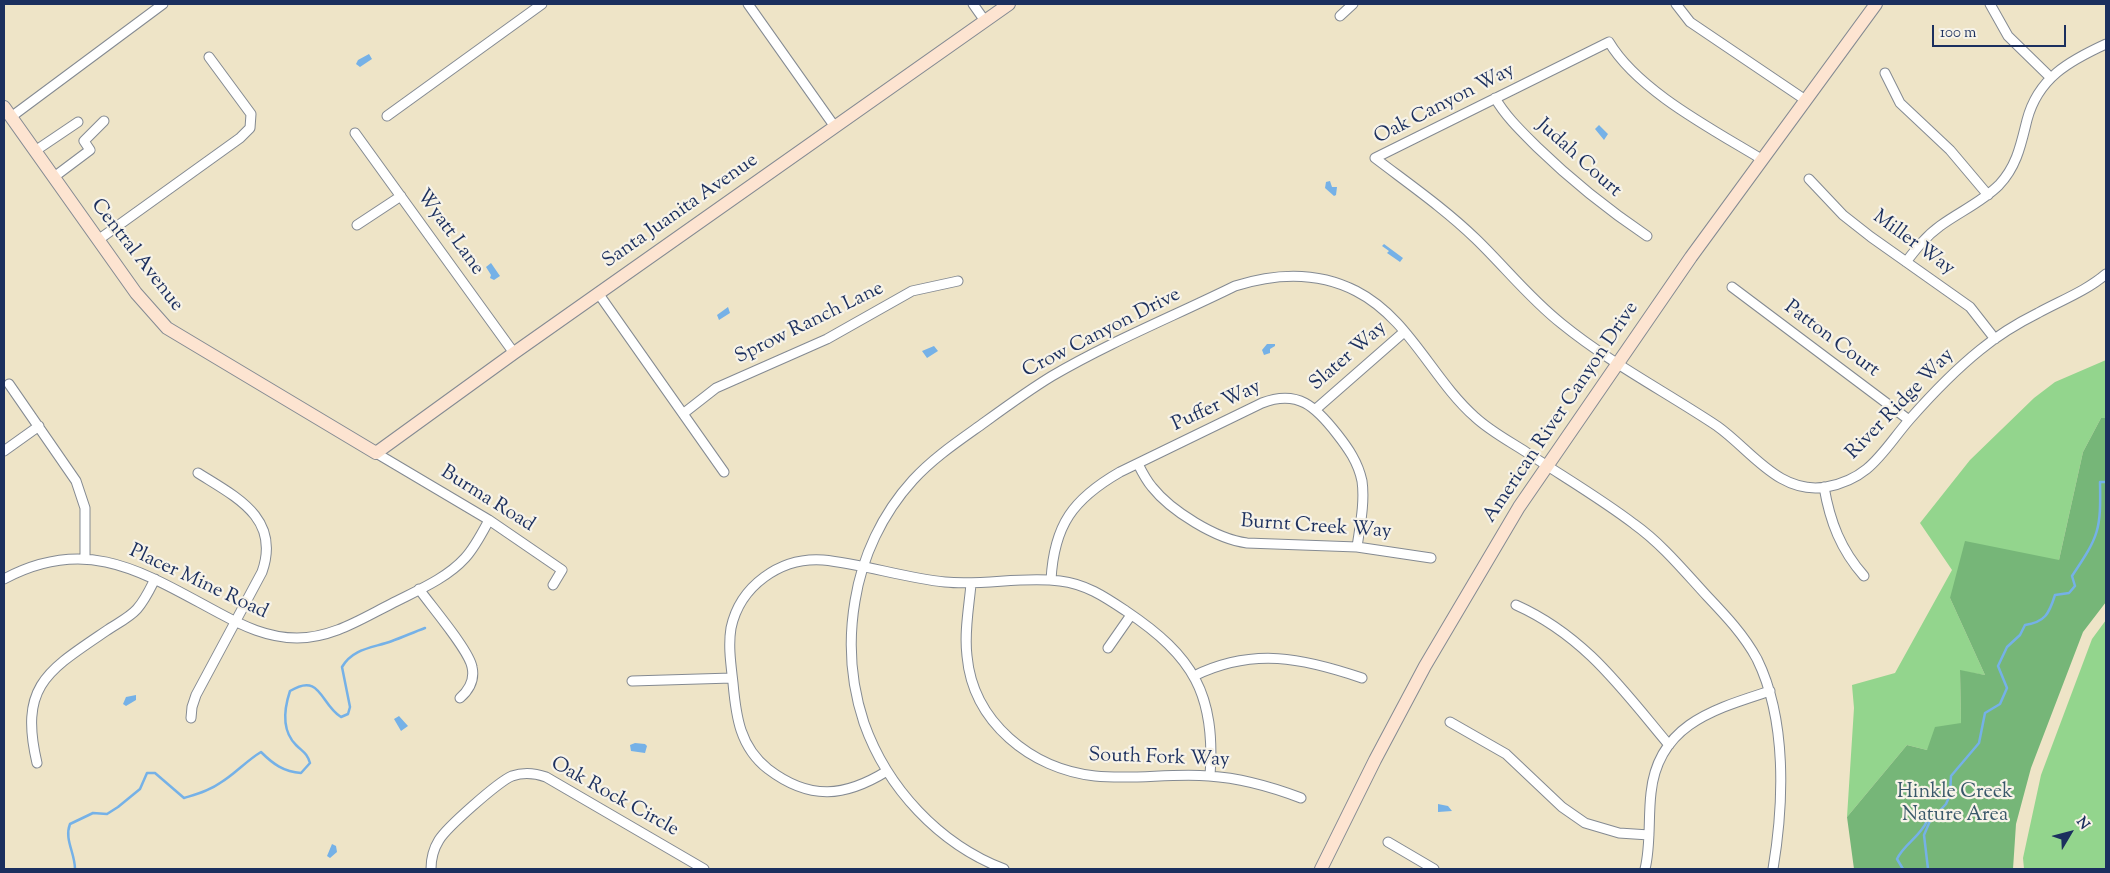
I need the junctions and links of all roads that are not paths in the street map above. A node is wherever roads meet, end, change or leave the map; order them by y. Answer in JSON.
{"nodes":[{"id":1,"x":163,"y":4,"type":"edge"},
{"id":2,"x":542,"y":4,"type":"edge"},
{"id":3,"x":748,"y":4,"type":"edge"},
{"id":4,"x":973,"y":4,"type":"edge"},
{"id":5,"x":1009,"y":4,"type":"edge"},
{"id":6,"x":1353,"y":4,"type":"edge"},
{"id":7,"x":1676,"y":4,"type":"edge"},
{"id":8,"x":1876,"y":4,"type":"edge"},
{"id":9,"x":1990,"y":4,"type":"edge"},
{"id":10,"x":1340,"y":16,"type":"dead end"},
{"id":11,"x":985,"y":21,"type":"junction"},
{"id":12,"x":2106,"y":44,"type":"edge"},
{"id":13,"x":209,"y":57,"type":"dead end"},
{"id":14,"x":1884,"y":73,"type":"dead end"},
{"id":15,"x":2050,"y":77,"type":"junction"},
{"id":16,"x":1495,"y":98,"type":"junction"},
{"id":17,"x":1804,"y":99,"type":"junction"},
{"id":18,"x":7,"y":112,"type":"edge"},
{"id":19,"x":387,"y":116,"type":"dead end"},
{"id":20,"x":104,"y":121,"type":"dead end"},
{"id":21,"x":78,"y":122,"type":"dead end"},
{"id":22,"x":835,"y":127,"type":"junction"},
{"id":23,"x":355,"y":133,"type":"dead end"},
{"id":24,"x":35,"y":151,"type":"junction"},
{"id":25,"x":1762,"y":160,"type":"junction"},
{"id":26,"x":54,"y":177,"type":"junction"},
{"id":27,"x":1809,"y":179,"type":"dead end"},
{"id":28,"x":1988,"y":194,"type":"junction"},
{"id":29,"x":401,"y":196,"type":"junction"},
{"id":30,"x":357,"y":225,"type":"dead end"},
{"id":31,"x":1647,"y":236,"type":"dead end"},
{"id":32,"x":98,"y":240,"type":"junction"},
{"id":33,"x":1906,"y":262,"type":"junction"},
{"id":34,"x":2106,"y":274,"type":"edge"},
{"id":35,"x":958,"y":281,"type":"dead end"},
{"id":36,"x":1732,"y":287,"type":"dead end"},
{"id":37,"x":598,"y":293,"type":"junction"},
{"id":38,"x":1404,"y":332,"type":"junction"},
{"id":39,"x":1995,"y":339,"type":"junction"},
{"id":40,"x":514,"y":352,"type":"junction"},
{"id":41,"x":1618,"y":362,"type":"junction"},
{"id":42,"x":9,"y":384,"type":"dead end"},
{"id":43,"x":1316,"y":409,"type":"junction"},
{"id":44,"x":684,"y":413,"type":"junction"},
{"id":45,"x":1909,"y":420,"type":"junction"},
{"id":46,"x":38,"y":426,"type":"junction"},
{"id":47,"x":4,"y":450,"type":"edge"},
{"id":48,"x":376,"y":453,"type":"junction"},
{"id":49,"x":1138,"y":464,"type":"junction"},
{"id":50,"x":1546,"y":466,"type":"junction"},
{"id":51,"x":724,"y":472,"type":"dead end"},
{"id":52,"x":198,"y":473,"type":"dead end"},
{"id":53,"x":1824,"y":487,"type":"junction"},
{"id":54,"x":490,"y":520,"type":"junction"},
{"id":55,"x":1357,"y":547,"type":"junction"},
{"id":56,"x":1431,"y":558,"type":"dead end"},
{"id":57,"x":85,"y":559,"type":"junction"},
{"id":58,"x":862,"y":568,"type":"junction"},
{"id":59,"x":1864,"y":576,"type":"dead end"},
{"id":60,"x":4,"y":579,"type":"edge"},
{"id":61,"x":155,"y":579,"type":"junction"},
{"id":62,"x":1051,"y":580,"type":"junction"},
{"id":63,"x":971,"y":584,"type":"junction"},
{"id":64,"x":553,"y":585,"type":"dead end"},
{"id":65,"x":418,"y":589,"type":"junction"},
{"id":66,"x":1516,"y":605,"type":"dead end"},
{"id":67,"x":1131,"y":615,"type":"junction"},
{"id":68,"x":235,"y":622,"type":"junction"},
{"id":69,"x":1108,"y":648,"type":"dead end"},
{"id":70,"x":1194,"y":676,"type":"junction"},
{"id":71,"x":732,"y":678,"type":"junction"},
{"id":72,"x":1362,"y":678,"type":"dead end"},
{"id":73,"x":632,"y":681,"type":"dead end"},
{"id":74,"x":1770,"y":691,"type":"junction"},
{"id":75,"x":460,"y":698,"type":"dead end"},
{"id":76,"x":191,"y":718,"type":"dead end"},
{"id":77,"x":1450,"y":722,"type":"dead end"},
{"id":78,"x":1669,"y":745,"type":"junction"},
{"id":79,"x":37,"y":763,"type":"dead end"},
{"id":80,"x":887,"y":771,"type":"junction"},
{"id":81,"x":1210,"y":776,"type":"junction"},
{"id":82,"x":1301,"y":798,"type":"dead end"},
{"id":83,"x":1649,"y":835,"type":"junction"},
{"id":84,"x":1388,"y":842,"type":"dead end"},
{"id":85,"x":431,"y":869,"type":"edge"},
{"id":86,"x":704,"y":869,"type":"edge"},
{"id":87,"x":1004,"y":869,"type":"edge"},
{"id":88,"x":1321,"y":869,"type":"edge"},
{"id":89,"x":1434,"y":869,"type":"edge"},
{"id":90,"x":1645,"y":869,"type":"edge"},
{"id":91,"x":1773,"y":869,"type":"edge"}],
"edges":[{"from":1,"to":18,"type":"street"},
{"from":2,"to":19,"type":"street"},
{"from":3,"to":22,"type":"street"},
{"from":4,"to":11,"type":"street"},
{"from":5,"to":11,"type":"street","name":"Santa Juanita Avenue"},
{"from":6,"to":10,"type":"street"},
{"from":7,"to":17,"type":"street"},
{"from":8,"to":17,"type":"street","name":"American River Canyon Drive"},
{"from":9,"to":15,"type":"street"},
{"from":11,"to":22,"type":"street","name":"Santa Juanita Avenue"},
{"from":12,"to":15,"type":"street"},
{"from":13,"to":32,"type":"street"},
{"from":14,"to":28,"type":"street"},
{"from":15,"to":28,"type":"street"},
{"from":16,"to":25,"type":"street","name":"Oak Canyon Way"},
{"from":16,"to":31,"type":"street","name":"Judah Court"},
{"from":16,"to":41,"type":"street","name":"Oak Canyon Way"},
{"from":17,"to":25,"type":"street","name":"American River Canyon Drive"},
{"from":18,"to":24,"type":"street","name":"Central Avenue"},
{"from":20,"to":26,"type":"street"},
{"from":21,"to":24,"type":"street"},
{"from":22,"to":37,"type":"street","name":"Santa Juanita Avenue"},
{"from":23,"to":29,"type":"street","name":"Wyatt Lane"},
{"from":24,"to":26,"type":"street","name":"Central Avenue"},
{"from":25,"to":41,"type":"street","name":"American River Canyon Drive"},
{"from":26,"to":32,"type":"street","name":"Central Avenue"},
{"from":27,"to":33,"type":"street","name":"Miller Way"},
{"from":28,"to":33,"type":"street"},
{"from":29,"to":30,"type":"street"},
{"from":29,"to":40,"type":"street","name":"Wyatt Lane"},
{"from":32,"to":48,"type":"street","name":"Central Avenue"},
{"from":33,"to":39,"type":"street","name":"Miller Way"},
{"from":34,"to":39,"type":"street","name":"River Ridge Way"},
{"from":35,"to":44,"type":"street","name":"Sprow Ranch Lane"},
{"from":36,"to":45,"type":"street","name":"Patton Court"},
{"from":37,"to":40,"type":"street","name":"Santa Juanita Avenue"},
{"from":37,"to":44,"type":"street"},
{"from":38,"to":43,"type":"street","name":"Slater Way"},
{"from":38,"to":50,"type":"street","name":"Crow Canyon Drive"},
{"from":38,"to":58,"type":"street","name":"Crow Canyon Drive"},
{"from":39,"to":45,"type":"street","name":"River Ridge Way"},
{"from":40,"to":48,"type":"street","name":"Santa Juanita Avenue"},
{"from":41,"to":50,"type":"street","name":"American River Canyon Drive"},
{"from":41,"to":53,"type":"street","name":"River Ridge Way"},
{"from":42,"to":46,"type":"street"},
{"from":43,"to":49,"type":"street","name":"Puffer Way"},
{"from":43,"to":55,"type":"street","name":"Puffer Way"},
{"from":44,"to":51,"type":"street"},
{"from":45,"to":53,"type":"street","name":"River Ridge Way"},
{"from":46,"to":47,"type":"street"},
{"from":46,"to":57,"type":"street"},
{"from":48,"to":54,"type":"street","name":"Burma Road"},
{"from":49,"to":55,"type":"street","name":"Burnt Creek Way"},
{"from":49,"to":62,"type":"street","name":"Puffer Way"},
{"from":50,"to":74,"type":"street","name":"Crow Canyon Drive"},
{"from":50,"to":88,"type":"street","name":"American River Canyon Drive"},
{"from":52,"to":68,"type":"street"},
{"from":53,"to":59,"type":"street"},
{"from":54,"to":64,"type":"street","name":"Burma Road"},
{"from":54,"to":65,"type":"street","name":"Placer Mine Road"},
{"from":55,"to":56,"type":"street","name":"Burnt Creek Way"},
{"from":57,"to":60,"type":"street","name":"Placer Mine Road"},
{"from":57,"to":61,"type":"street","name":"Placer Mine Road"},
{"from":58,"to":63,"type":"street"},
{"from":58,"to":71,"type":"street"},
{"from":58,"to":80,"type":"street","name":"Crow Canyon Drive"},
{"from":61,"to":68,"type":"street","name":"Placer Mine Road"},
{"from":61,"to":79,"type":"street"},
{"from":62,"to":63,"type":"street"},
{"from":62,"to":67,"type":"street"},
{"from":63,"to":81,"type":"street","name":"South Fork Way"},
{"from":65,"to":68,"type":"street","name":"Placer Mine Road"},
{"from":65,"to":75,"type":"street"},
{"from":66,"to":78,"type":"street"},
{"from":67,"to":69,"type":"street"},
{"from":67,"to":70,"type":"street"},
{"from":68,"to":76,"type":"street"},
{"from":70,"to":72,"type":"street"},
{"from":70,"to":81,"type":"street"},
{"from":71,"to":73,"type":"street"},
{"from":71,"to":80,"type":"street"},
{"from":74,"to":78,"type":"street"},
{"from":74,"to":91,"type":"street","name":"Crow Canyon Drive"},
{"from":77,"to":83,"type":"street"},
{"from":78,"to":83,"type":"street"},
{"from":80,"to":87,"type":"street","name":"Crow Canyon Drive"},
{"from":81,"to":82,"type":"street","name":"South Fork Way"},
{"from":83,"to":90,"type":"street"},
{"from":84,"to":89,"type":"street"},
{"from":85,"to":86,"type":"street","name":"Oak Rock Circle"}]}
